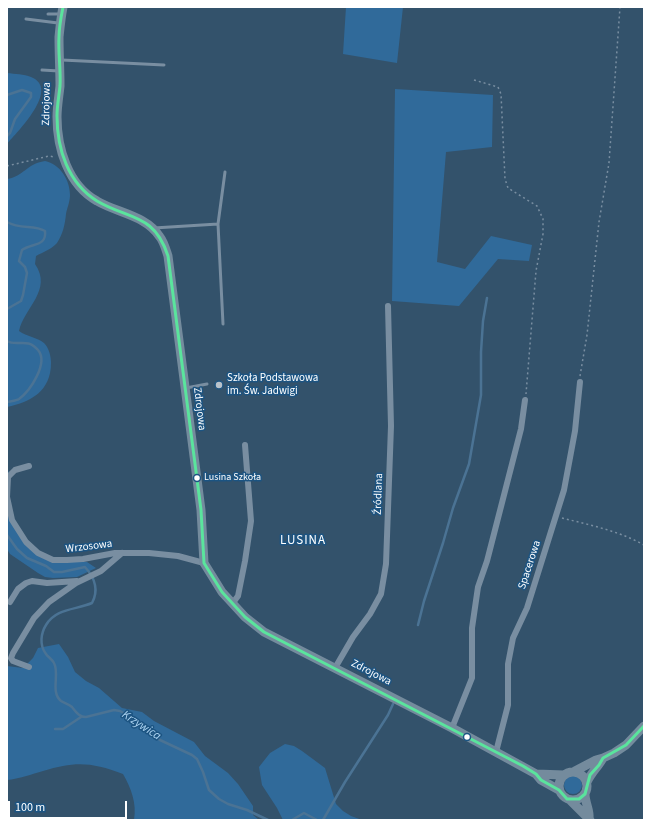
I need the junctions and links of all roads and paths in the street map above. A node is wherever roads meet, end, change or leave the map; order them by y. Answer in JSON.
{"nodes":[{"id":1,"x":620,"y":7,"type":"edge"},
{"id":2,"x":48,"y":14,"type":"dead end"},
{"id":3,"x":62,"y":15,"type":"edge"},
{"id":4,"x":26,"y":19,"type":"dead end"},
{"id":5,"x":60,"y":60,"type":"junction"},
{"id":6,"x":164,"y":65,"type":"dead end"},
{"id":7,"x":42,"y":70,"type":"dead end"},
{"id":8,"x":60,"y":71,"type":"junction"},
{"id":9,"x":474,"y":80,"type":"dead end"},
{"id":10,"x":63,"y":158,"type":"junction"},
{"id":11,"x":7,"y":166,"type":"edge"},
{"id":12,"x":225,"y":172,"type":"dead end"},
{"id":13,"x":218,"y":224,"type":"junction"},
{"id":14,"x":152,"y":228,"type":"junction"},
{"id":15,"x":388,"y":306,"type":"dead end"},
{"id":16,"x":223,"y":324,"type":"dead end"},
{"id":17,"x":580,"y":382,"type":"joint"},
{"id":18,"x":208,"y":384,"type":"dead end"},
{"id":19,"x":185,"y":389,"type":"junction"},
{"id":20,"x":525,"y":400,"type":"joint"},
{"id":21,"x":245,"y":445,"type":"dead end"},
{"id":22,"x":29,"y":466,"type":"dead end"},
{"id":23,"x":556,"y":517,"type":"junction"},
{"id":24,"x":644,"y":545,"type":"edge"},
{"id":25,"x":122,"y":553,"type":"junction"},
{"id":26,"x":204,"y":563,"type":"junction"},
{"id":27,"x":79,"y":581,"type":"junction"},
{"id":28,"x":10,"y":602,"type":"dead end"},
{"id":29,"x":232,"y":604,"type":"junction"},
{"id":30,"x":28,"y":667,"type":"dead end"},
{"id":31,"x":335,"y":668,"type":"junction"},
{"id":32,"x":644,"y":726,"type":"edge"},
{"id":33,"x":452,"y":728,"type":"junction"},
{"id":34,"x":496,"y":752,"type":"junction"},
{"id":35,"x":602,"y":758,"type":"junction"},
{"id":36,"x":575,"y":772,"type":"junction"},
{"id":37,"x":536,"y":774,"type":"junction"},
{"id":38,"x":564,"y":775,"type":"junction"},
{"id":39,"x":587,"y":782,"type":"junction"},
{"id":40,"x":559,"y":790,"type":"junction"},
{"id":41,"x":585,"y":794,"type":"junction"},
{"id":42,"x":570,"y":800,"type":"junction"},
{"id":43,"x":590,"y":819,"type":"edge"}],
"edges":[{"from":1,"to":17,"type":"path"},
{"from":2,"to":3,"type":"lane"},
{"from":3,"to":4,"type":"lane"},
{"from":3,"to":5,"type":"street","name":"Zdrojowa"},
{"from":5,"to":6,"type":"lane"},
{"from":5,"to":8,"type":"street","name":"Zdrojowa"},
{"from":7,"to":8,"type":"lane"},
{"from":8,"to":10,"type":"street","name":"Zdrojowa"},
{"from":9,"to":20,"type":"path"},
{"from":10,"to":11,"type":"path"},
{"from":10,"to":14,"type":"street","name":"Zdrojowa"},
{"from":12,"to":13,"type":"lane"},
{"from":13,"to":14,"type":"lane"},
{"from":13,"to":16,"type":"lane"},
{"from":14,"to":19,"type":"street","name":"Zdrojowa"},
{"from":15,"to":31,"type":"street","name":"Źródlana"},
{"from":17,"to":23,"type":"street","name":"Spacerowa"},
{"from":18,"to":19,"type":"lane"},
{"from":19,"to":26,"type":"street","name":"Zdrojowa"},
{"from":20,"to":33,"type":"street"},
{"from":21,"to":29,"type":"street"},
{"from":22,"to":25,"type":"street","name":"Wrzosowa"},
{"from":23,"to":24,"type":"path"},
{"from":23,"to":34,"type":"street","name":"Spacerowa"},
{"from":25,"to":26,"type":"street","name":"Wrzosowa"},
{"from":25,"to":27,"type":"street"},
{"from":26,"to":29,"type":"street","name":"Zdrojowa"},
{"from":27,"to":28,"type":"street"},
{"from":27,"to":30,"type":"street"},
{"from":29,"to":31,"type":"street","name":"Zdrojowa"},
{"from":31,"to":33,"type":"street","name":"Zdrojowa"},
{"from":32,"to":35,"type":"street"},
{"from":33,"to":34,"type":"street","name":"Zdrojowa"},
{"from":34,"to":37,"type":"street","name":"Zdrojowa"},
{"from":35,"to":36,"type":"street"},
{"from":35,"to":39,"type":"street"},
{"from":36,"to":38,"type":"street"},
{"from":36,"to":39,"type":"street"},
{"from":37,"to":38,"type":"street","name":"Zdrojowa"},
{"from":37,"to":40,"type":"street","name":"Zdrojowa"},
{"from":38,"to":40,"type":"street"},
{"from":39,"to":41,"type":"street"},
{"from":40,"to":42,"type":"street"},
{"from":41,"to":42,"type":"street"},
{"from":41,"to":43,"type":"street"},
{"from":42,"to":43,"type":"street"}]}
